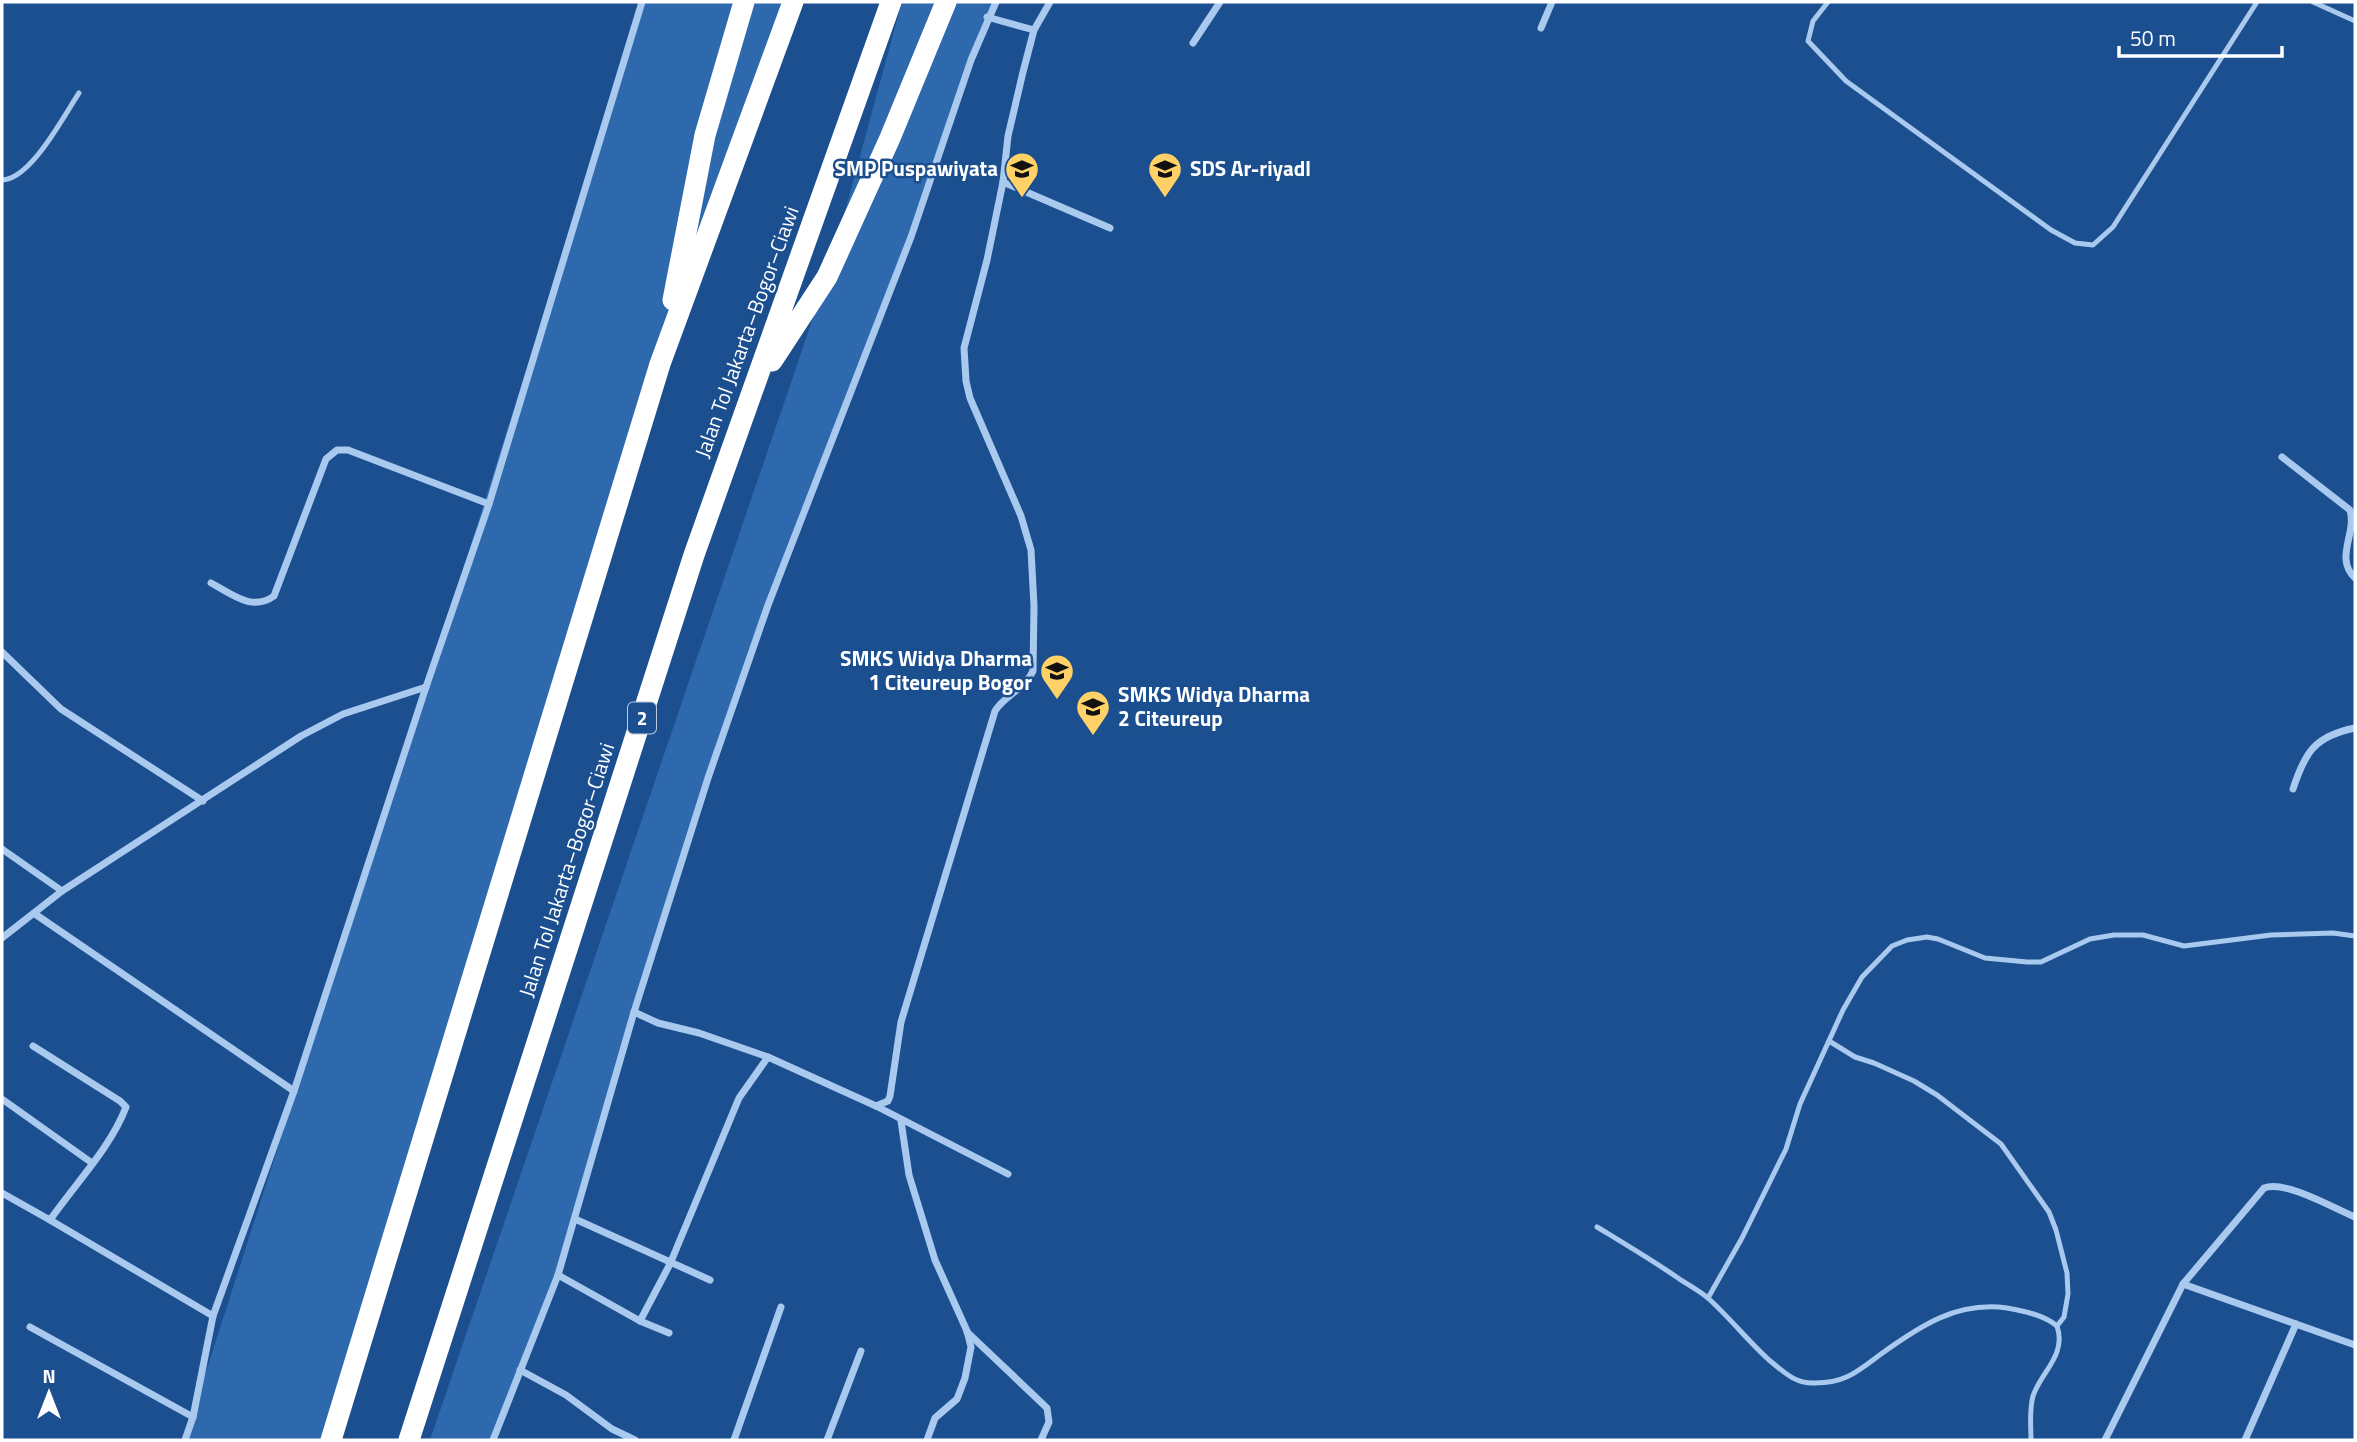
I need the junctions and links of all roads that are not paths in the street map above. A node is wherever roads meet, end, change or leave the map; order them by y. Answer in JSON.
{"nodes":[{"id":1,"x":642,"y":2,"type":"edge"},
{"id":2,"x":744,"y":2,"type":"edge"},
{"id":3,"x":793,"y":2,"type":"edge"},
{"id":4,"x":891,"y":2,"type":"edge"},
{"id":5,"x":946,"y":2,"type":"edge"},
{"id":6,"x":996,"y":2,"type":"edge"},
{"id":7,"x":1050,"y":2,"type":"edge"},
{"id":8,"x":1220,"y":2,"type":"edge"},
{"id":9,"x":1552,"y":2,"type":"edge"},
{"id":10,"x":1828,"y":2,"type":"edge"},
{"id":11,"x":2257,"y":2,"type":"edge"},
{"id":12,"x":2313,"y":2,"type":"edge"},
{"id":13,"x":988,"y":17,"type":"junction"},
{"id":14,"x":2355,"y":21,"type":"edge"},
{"id":15,"x":1541,"y":28,"type":"dead end"},
{"id":16,"x":1034,"y":30,"type":"junction"},
{"id":17,"x":1193,"y":43,"type":"dead end"},
{"id":18,"x":79,"y":93,"type":"dead end"},
{"id":19,"x":2,"y":180,"type":"edge"},
{"id":20,"x":1003,"y":181,"type":"junction"},
{"id":21,"x":1110,"y":228,"type":"dead end"},
{"id":22,"x":660,"y":364,"type":"junction"},
{"id":23,"x":752,"y":392,"type":"junction"},
{"id":24,"x":2282,"y":457,"type":"dead end"},
{"id":25,"x":489,"y":504,"type":"junction"},
{"id":26,"x":2355,"y":578,"type":"edge"},
{"id":27,"x":211,"y":583,"type":"dead end"},
{"id":28,"x":2,"y":652,"type":"edge"},
{"id":29,"x":426,"y":687,"type":"junction"},
{"id":30,"x":2355,"y":729,"type":"edge"},
{"id":31,"x":2293,"y":789,"type":"dead end"},
{"id":32,"x":203,"y":801,"type":"junction"},
{"id":33,"x":2,"y":849,"type":"edge"},
{"id":34,"x":62,"y":891,"type":"junction"},
{"id":35,"x":35,"y":914,"type":"junction"},
{"id":36,"x":2355,"y":936,"type":"edge"},
{"id":37,"x":2,"y":938,"type":"edge"},
{"id":38,"x":634,"y":1012,"type":"junction"},
{"id":39,"x":1829,"y":1041,"type":"junction"},
{"id":40,"x":33,"y":1046,"type":"dead end"},
{"id":41,"x":768,"y":1057,"type":"junction"},
{"id":42,"x":294,"y":1091,"type":"junction"},
{"id":43,"x":2,"y":1098,"type":"edge"},
{"id":44,"x":876,"y":1106,"type":"junction"},
{"id":45,"x":901,"y":1121,"type":"junction"},
{"id":46,"x":92,"y":1163,"type":"junction"},
{"id":47,"x":1007,"y":1174,"type":"dead end"},
{"id":48,"x":2,"y":1193,"type":"edge"},
{"id":49,"x":2355,"y":1217,"type":"edge"},
{"id":50,"x":575,"y":1219,"type":"junction"},
{"id":51,"x":50,"y":1220,"type":"junction"},
{"id":52,"x":1597,"y":1227,"type":"dead end"},
{"id":53,"x":670,"y":1264,"type":"junction"},
{"id":54,"x":558,"y":1275,"type":"junction"},
{"id":55,"x":710,"y":1280,"type":"dead end"},
{"id":56,"x":2183,"y":1284,"type":"junction"},
{"id":57,"x":1708,"y":1298,"type":"junction"},
{"id":58,"x":781,"y":1307,"type":"dead end"},
{"id":59,"x":213,"y":1316,"type":"junction"},
{"id":60,"x":640,"y":1321,"type":"junction"},
{"id":61,"x":2296,"y":1324,"type":"junction"},
{"id":62,"x":2057,"y":1326,"type":"junction"},
{"id":63,"x":30,"y":1327,"type":"dead end"},
{"id":64,"x":967,"y":1331,"type":"junction"},
{"id":65,"x":669,"y":1333,"type":"dead end"},
{"id":66,"x":2355,"y":1345,"type":"edge"},
{"id":67,"x":861,"y":1351,"type":"dead end"},
{"id":68,"x":520,"y":1370,"type":"junction"},
{"id":69,"x":193,"y":1417,"type":"junction"},
{"id":70,"x":185,"y":1440,"type":"edge"},
{"id":71,"x":331,"y":1440,"type":"edge"},
{"id":72,"x":410,"y":1440,"type":"edge"},
{"id":73,"x":494,"y":1440,"type":"edge"},
{"id":74,"x":635,"y":1440,"type":"edge"},
{"id":75,"x":734,"y":1440,"type":"edge"},
{"id":76,"x":827,"y":1440,"type":"edge"},
{"id":77,"x":927,"y":1440,"type":"edge"},
{"id":78,"x":1041,"y":1440,"type":"edge"},
{"id":79,"x":2031,"y":1440,"type":"edge"},
{"id":80,"x":2105,"y":1440,"type":"edge"},
{"id":81,"x":2245,"y":1440,"type":"edge"}],
"edges":[{"from":1,"to":25,"type":"street"},
{"from":2,"to":22,"type":"highway"},
{"from":3,"to":22,"type":"highway"},
{"from":4,"to":23,"type":"highway","name":"Jalan Tol Jakarta–Bogor–Ciawi","number":"2"},
{"from":5,"to":23,"type":"highway"},
{"from":6,"to":13,"type":"street"},
{"from":7,"to":16,"type":"street"},
{"from":8,"to":17,"type":"street"},
{"from":9,"to":15,"type":"street"},
{"from":10,"to":11,"type":"lane"},
{"from":12,"to":14,"type":"lane"},
{"from":13,"to":16,"type":"street"},
{"from":13,"to":38,"type":"street"},
{"from":16,"to":20,"type":"street"},
{"from":18,"to":19,"type":"lane"},
{"from":20,"to":21,"type":"street"},
{"from":20,"to":44,"type":"street"},
{"from":22,"to":71,"type":"highway"},
{"from":23,"to":72,"type":"highway","name":"Jalan Tol Jakarta–Bogor–Ciawi","number":"2"},
{"from":24,"to":26,"type":"street"},
{"from":25,"to":27,"type":"street"},
{"from":25,"to":29,"type":"street"},
{"from":28,"to":32,"type":"street"},
{"from":29,"to":32,"type":"street"},
{"from":29,"to":42,"type":"street"},
{"from":30,"to":31,"type":"street"},
{"from":32,"to":34,"type":"street"},
{"from":33,"to":34,"type":"street"},
{"from":34,"to":35,"type":"street"},
{"from":35,"to":37,"type":"street"},
{"from":35,"to":42,"type":"street"},
{"from":36,"to":39,"type":"lane"},
{"from":38,"to":41,"type":"street"},
{"from":38,"to":50,"type":"street"},
{"from":39,"to":57,"type":"lane"},
{"from":39,"to":62,"type":"lane"},
{"from":40,"to":46,"type":"street"},
{"from":41,"to":44,"type":"street"},
{"from":41,"to":53,"type":"street"},
{"from":42,"to":59,"type":"street"},
{"from":43,"to":46,"type":"street"},
{"from":44,"to":45,"type":"street"},
{"from":45,"to":47,"type":"street"},
{"from":45,"to":64,"type":"street"},
{"from":46,"to":51,"type":"street"},
{"from":48,"to":51,"type":"street"},
{"from":49,"to":56,"type":"street"},
{"from":50,"to":53,"type":"street"},
{"from":50,"to":54,"type":"street"},
{"from":51,"to":59,"type":"street"},
{"from":52,"to":57,"type":"lane"},
{"from":53,"to":55,"type":"street"},
{"from":53,"to":60,"type":"street"},
{"from":54,"to":60,"type":"street"},
{"from":54,"to":68,"type":"street"},
{"from":56,"to":61,"type":"street"},
{"from":56,"to":80,"type":"street"},
{"from":57,"to":62,"type":"lane"},
{"from":58,"to":75,"type":"street"},
{"from":59,"to":69,"type":"street"},
{"from":60,"to":65,"type":"street"},
{"from":61,"to":66,"type":"street"},
{"from":61,"to":81,"type":"street"},
{"from":62,"to":79,"type":"lane"},
{"from":63,"to":69,"type":"street"},
{"from":64,"to":77,"type":"street"},
{"from":64,"to":78,"type":"street"},
{"from":67,"to":76,"type":"street"},
{"from":68,"to":73,"type":"street"},
{"from":68,"to":74,"type":"street"},
{"from":69,"to":70,"type":"street"}]}
